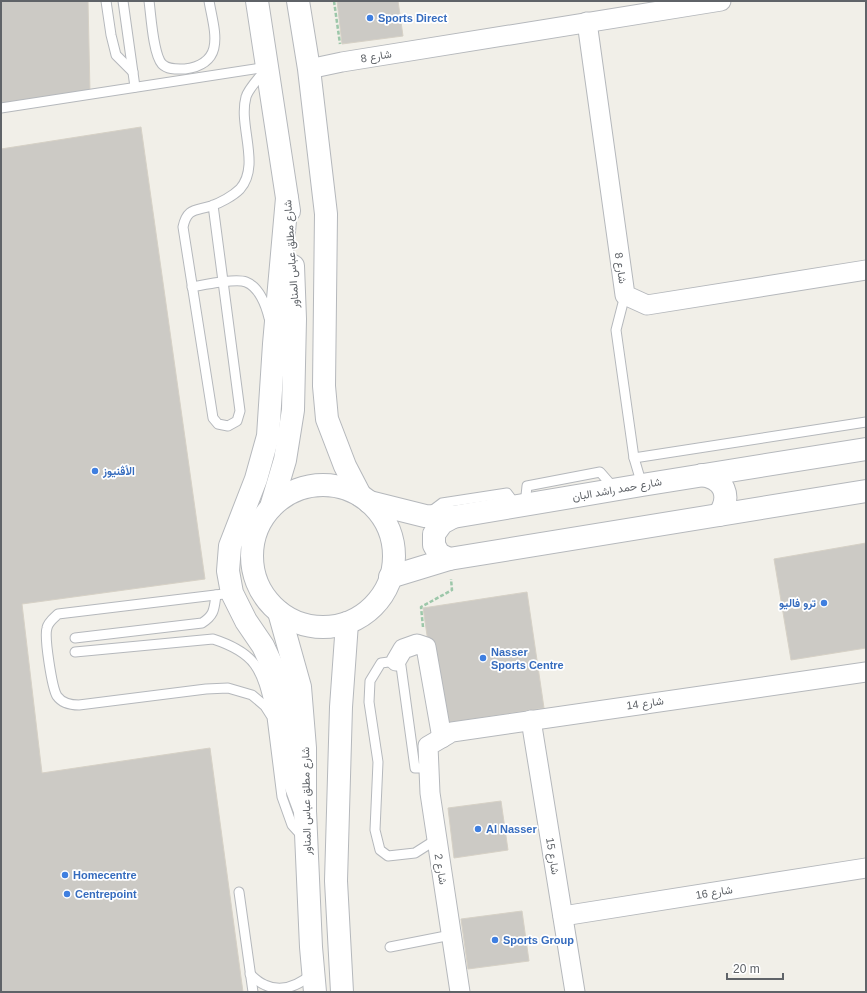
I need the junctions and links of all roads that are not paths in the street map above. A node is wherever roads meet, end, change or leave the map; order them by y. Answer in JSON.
{"nodes":[{"id":1,"x":106,"y":1,"type":"edge"},
{"id":2,"x":123,"y":1,"type":"edge"},
{"id":3,"x":149,"y":1,"type":"edge"},
{"id":4,"x":209,"y":1,"type":"edge"},
{"id":5,"x":257,"y":1,"type":"edge"},
{"id":6,"x":298,"y":1,"type":"edge"},
{"id":7,"x":721,"y":1,"type":"edge"},
{"id":8,"x":587,"y":22,"type":"junction"},
{"id":9,"x":267,"y":67,"type":"junction"},
{"id":10,"x":309,"y":69,"type":"junction"},
{"id":11,"x":133,"y":72,"type":"junction"},
{"id":12,"x":135,"y":87,"type":"junction"},
{"id":13,"x":1,"y":108,"type":"edge"},
{"id":14,"x":287,"y":198,"type":"junction"},
{"id":15,"x":213,"y":206,"type":"junction"},
{"id":16,"x":866,"y":270,"type":"edge"},
{"id":17,"x":224,"y":283,"type":"junction"},
{"id":18,"x":192,"y":287,"type":"junction"},
{"id":19,"x":625,"y":295,"type":"junction"},
{"id":20,"x":274,"y":344,"type":"junction"},
{"id":21,"x":866,"y":422,"type":"edge"},
{"id":22,"x":866,"y":449,"type":"edge"},
{"id":23,"x":634,"y":458,"type":"junction"},
{"id":24,"x":702,"y":475,"type":"junction"},
{"id":25,"x":642,"y":485,"type":"junction"},
{"id":26,"x":866,"y":491,"type":"edge"},
{"id":27,"x":365,"y":498,"type":"junction"},
{"id":28,"x":521,"y":506,"type":"junction"},
{"id":29,"x":271,"y":507,"type":"junction"},
{"id":30,"x":719,"y":515,"type":"junction"},
{"id":31,"x":425,"y":516,"type":"junction"},
{"id":32,"x":453,"y":517,"type":"junction"},
{"id":33,"x":449,"y":559,"type":"junction"},
{"id":34,"x":390,"y":577,"type":"junction"},
{"id":35,"x":224,"y":594,"type":"junction"},
{"id":36,"x":279,"y":612,"type":"junction"},
{"id":37,"x":347,"y":623,"type":"junction"},
{"id":38,"x":75,"y":638,"type":"dead end"},
{"id":39,"x":75,"y":652,"type":"dead end"},
{"id":40,"x":396,"y":661,"type":"junction"},
{"id":41,"x":866,"y":672,"type":"edge"},
{"id":42,"x":272,"y":717,"type":"junction"},
{"id":43,"x":532,"y":720,"type":"junction"},
{"id":44,"x":435,"y":742,"type":"junction"},
{"id":45,"x":429,"y":768,"type":"junction"},
{"id":46,"x":306,"y":811,"type":"junction"},
{"id":47,"x":437,"y":839,"type":"junction"},
{"id":48,"x":307,"y":842,"type":"junction"},
{"id":49,"x":866,"y":868,"type":"edge"},
{"id":50,"x":239,"y":892,"type":"dead end"},
{"id":51,"x":563,"y":916,"type":"junction"},
{"id":52,"x":451,"y":935,"type":"junction"},
{"id":53,"x":390,"y":947,"type":"dead end"},
{"id":54,"x":250,"y":974,"type":"junction"},
{"id":55,"x":314,"y":983,"type":"edge"},
{"id":56,"x":253,"y":992,"type":"edge"},
{"id":57,"x":342,"y":992,"type":"edge"},
{"id":58,"x":460,"y":992,"type":"edge"},
{"id":59,"x":575,"y":992,"type":"edge"}],
"edges":[{"from":1,"to":11,"type":"lane"},
{"from":2,"to":11,"type":"lane"},
{"from":3,"to":4,"type":"lane"},
{"from":5,"to":9,"type":"street","name":"شارع مطلق عباس المناور"},
{"from":6,"to":10,"type":"street"},
{"from":7,"to":8,"type":"street","name":"شارع 8"},
{"from":8,"to":10,"type":"street","name":"شارع 8"},
{"from":8,"to":19,"type":"street","name":"شارع 8"},
{"from":9,"to":12,"type":"lane"},
{"from":9,"to":14,"type":"street","name":"شارع مطلق عباس المناور"},
{"from":9,"to":15,"type":"lane"},
{"from":10,"to":27,"type":"street"},
{"from":11,"to":12,"type":"lane"},
{"from":12,"to":13,"type":"lane"},
{"from":14,"to":20,"type":"street"},
{"from":14,"to":29,"type":"street","name":"شارع مطلق عباس المناور"},
{"from":15,"to":17,"type":"lane"},
{"from":15,"to":18,"type":"lane"},
{"from":16,"to":19,"type":"street","name":"شارع 8"},
{"from":17,"to":18,"type":"lane"},
{"from":17,"to":18,"type":"lane"},
{"from":17,"to":20,"type":"lane"},
{"from":19,"to":23,"type":"lane"},
{"from":20,"to":35,"type":"street"},
{"from":21,"to":23,"type":"lane"},
{"from":22,"to":24,"type":"street","name":"شارع حمد راشد البان"},
{"from":23,"to":25,"type":"lane"},
{"from":24,"to":25,"type":"street","name":"شارع حمد راشد البان"},
{"from":24,"to":30,"type":"street"},
{"from":25,"to":28,"type":"street","name":"شارع حمد راشد البان"},
{"from":26,"to":30,"type":"street"},
{"from":27,"to":29,"type":"street"},
{"from":27,"to":31,"type":"street","name":"شارع حمد راشد البان"},
{"from":27,"to":34,"type":"street"},
{"from":28,"to":31,"type":"lane"},
{"from":28,"to":32,"type":"street","name":"شارع حمد راشد البان"},
{"from":29,"to":36,"type":"street"},
{"from":30,"to":33,"type":"street"},
{"from":31,"to":32,"type":"street","name":"شارع حمد راشد البان"},
{"from":32,"to":33,"type":"street"},
{"from":33,"to":34,"type":"street"},
{"from":34,"to":37,"type":"street"},
{"from":35,"to":38,"type":"lane"},
{"from":35,"to":42,"type":"lane"},
{"from":35,"to":46,"type":"street"},
{"from":36,"to":37,"type":"street"},
{"from":36,"to":46,"type":"street","name":"شارع مطلق عباس المناور"},
{"from":37,"to":57,"type":"street"},
{"from":39,"to":42,"type":"lane"},
{"from":40,"to":44,"type":"street","name":"شارع 2"},
{"from":40,"to":45,"type":"lane"},
{"from":40,"to":47,"type":"lane"},
{"from":41,"to":43,"type":"street","name":"شارع 14"},
{"from":42,"to":48,"type":"lane"},
{"from":43,"to":44,"type":"street","name":"شارع 14"},
{"from":43,"to":51,"type":"street","name":"شارع 15"},
{"from":44,"to":45,"type":"street","name":"شارع 2"},
{"from":45,"to":47,"type":"street","name":"شارع 2"},
{"from":46,"to":48,"type":"street","name":"شارع مطلق عباس المناور"},
{"from":47,"to":52,"type":"street","name":"شارع 2"},
{"from":48,"to":55,"type":"street","name":"شارع مطلق عباس المناور"},
{"from":49,"to":51,"type":"street","name":"شارع 16"},
{"from":50,"to":54,"type":"lane"},
{"from":51,"to":59,"type":"street","name":"شارع 15"},
{"from":52,"to":53,"type":"lane"},
{"from":52,"to":58,"type":"street","name":"شارع 2"},
{"from":54,"to":55,"type":"lane"},
{"from":54,"to":56,"type":"lane"}]}
